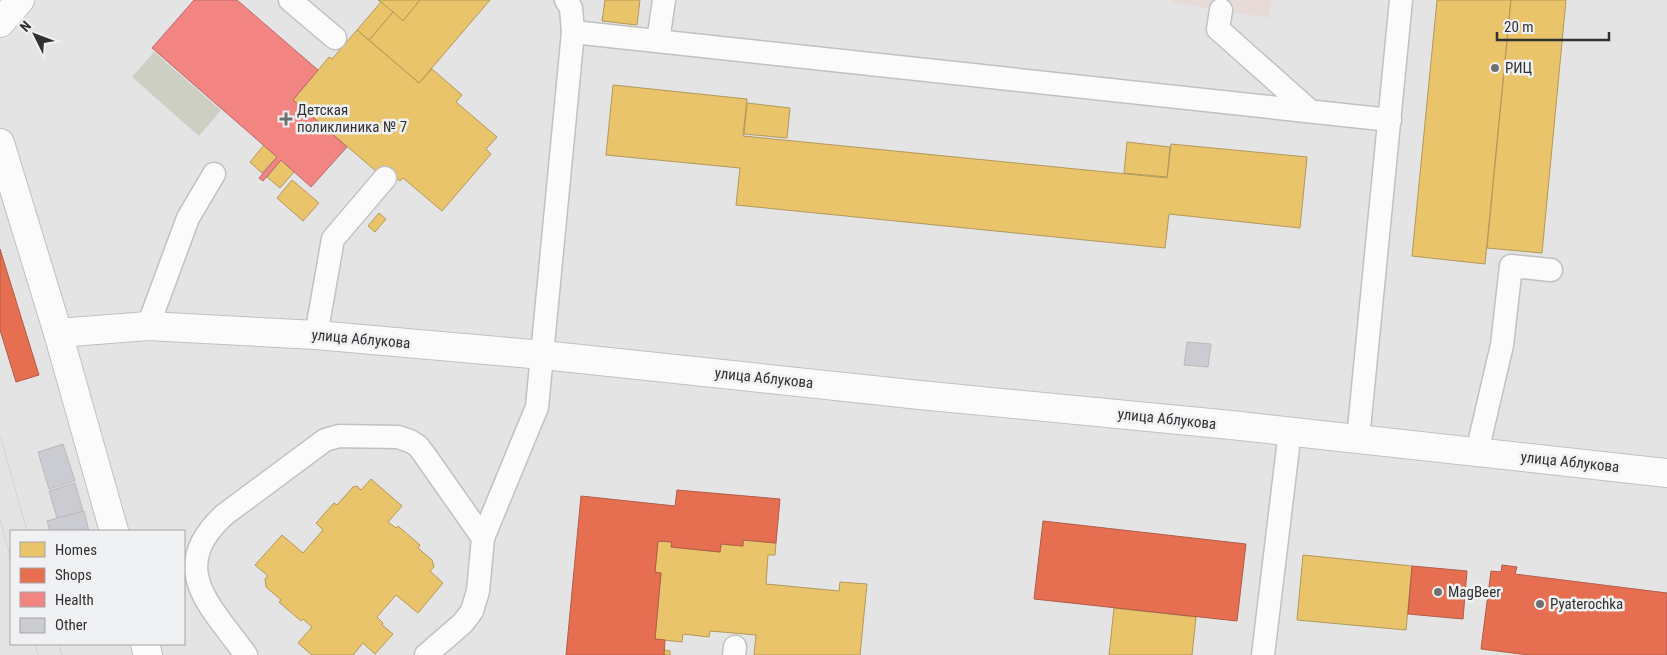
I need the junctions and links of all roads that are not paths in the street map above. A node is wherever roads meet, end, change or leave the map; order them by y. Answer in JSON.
{"nodes":[{"id":1,"x":20,"y":0,"type":"edge"},
{"id":2,"x":290,"y":0,"type":"edge"},
{"id":3,"x":566,"y":0,"type":"edge"},
{"id":4,"x":664,"y":0,"type":"edge"},
{"id":5,"x":1401,"y":0,"type":"edge"},
{"id":6,"x":1221,"y":10,"type":"dead end"},
{"id":7,"x":0,"y":23,"type":"edge"},
{"id":8,"x":573,"y":32,"type":"junction"},
{"id":9,"x":335,"y":38,"type":"dead end"},
{"id":10,"x":658,"y":41,"type":"junction"},
{"id":11,"x":1310,"y":111,"type":"junction"},
{"id":12,"x":1390,"y":120,"type":"junction"},
{"id":13,"x":0,"y":143,"type":"edge"},
{"id":14,"x":214,"y":174,"type":"dead end"},
{"id":15,"x":385,"y":178,"type":"dead end"},
{"id":16,"x":1551,"y":270,"type":"dead end"},
{"id":17,"x":148,"y":326,"type":"junction"},
{"id":18,"x":58,"y":333,"type":"junction"},
{"id":19,"x":316,"y":335,"type":"junction"},
{"id":20,"x":544,"y":355,"type":"junction"},
{"id":21,"x":1290,"y":431,"type":"junction"},
{"id":22,"x":1358,"y":439,"type":"junction"},
{"id":23,"x":1477,"y":452,"type":"junction"},
{"id":24,"x":1667,"y":473,"type":"edge"},
{"id":25,"x":114,"y":530,"type":"edge"},
{"id":26,"x":483,"y":538,"type":"junction"},
{"id":27,"x":246,"y":655,"type":"edge"},
{"id":28,"x":426,"y":655,"type":"edge"},
{"id":29,"x":1263,"y":655,"type":"edge"}],
"edges":[{"from":1,"to":7,"type":"street"},
{"from":2,"to":9,"type":"lane"},
{"from":3,"to":8,"type":"lane"},
{"from":4,"to":10,"type":"lane"},
{"from":5,"to":12,"type":"lane"},
{"from":6,"to":11,"type":"lane"},
{"from":8,"to":10,"type":"lane"},
{"from":8,"to":20,"type":"lane"},
{"from":10,"to":11,"type":"lane"},
{"from":11,"to":12,"type":"lane"},
{"from":12,"to":22,"type":"lane"},
{"from":13,"to":18,"type":"street"},
{"from":14,"to":17,"type":"lane"},
{"from":15,"to":19,"type":"lane"},
{"from":16,"to":23,"type":"lane"},
{"from":17,"to":18,"type":"street","name":"улица Аблукова"},
{"from":17,"to":19,"type":"street","name":"улица Аблукова"},
{"from":18,"to":25,"type":"street"},
{"from":19,"to":20,"type":"street","name":"улица Аблукова"},
{"from":20,"to":21,"type":"street","name":"улица Аблукова"},
{"from":20,"to":26,"type":"lane"},
{"from":21,"to":22,"type":"street","name":"улица Аблукова"},
{"from":21,"to":29,"type":"lane"},
{"from":22,"to":23,"type":"street","name":"улица Аблукова"},
{"from":23,"to":24,"type":"street","name":"улица Аблукова"},
{"from":26,"to":27,"type":"lane"},
{"from":26,"to":28,"type":"lane"}]}
